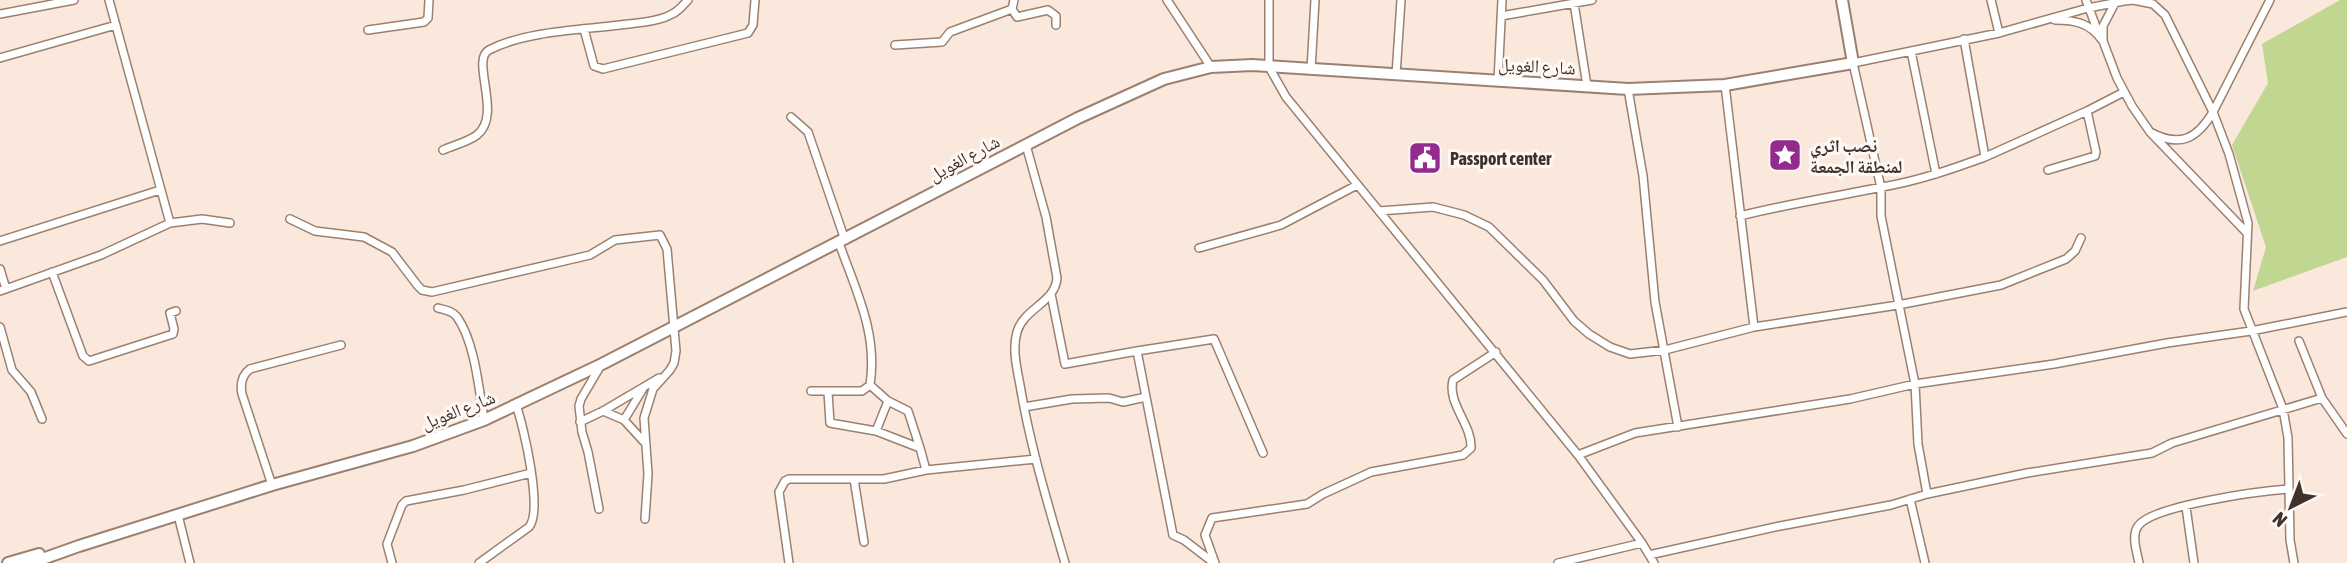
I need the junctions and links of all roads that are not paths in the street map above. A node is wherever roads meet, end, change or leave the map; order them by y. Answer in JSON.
{"nodes":[{"id":1,"x":74,"y":0,"type":"edge"},
{"id":2,"x":109,"y":0,"type":"edge"},
{"id":3,"x":429,"y":0,"type":"edge"},
{"id":4,"x":688,"y":0,"type":"edge"},
{"id":5,"x":755,"y":0,"type":"edge"},
{"id":6,"x":1014,"y":0,"type":"edge"},
{"id":7,"x":1167,"y":0,"type":"edge"},
{"id":8,"x":1269,"y":0,"type":"edge"},
{"id":9,"x":1315,"y":0,"type":"edge"},
{"id":10,"x":1401,"y":0,"type":"edge"},
{"id":11,"x":1502,"y":0,"type":"edge"},
{"id":12,"x":1592,"y":0,"type":"edge"},
{"id":13,"x":1842,"y":0,"type":"edge"},
{"id":14,"x":1991,"y":0,"type":"edge"},
{"id":15,"x":2162,"y":0,"type":"edge"},
{"id":16,"x":2270,"y":0,"type":"edge"},
{"id":17,"x":1574,"y":3,"type":"junction"},
{"id":18,"x":2115,"y":3,"type":"junction"},
{"id":19,"x":2087,"y":4,"type":"edge"},
{"id":20,"x":2153,"y":4,"type":"junction"},
{"id":21,"x":1013,"y":9,"type":"junction"},
{"id":22,"x":0,"y":14,"type":"edge"},
{"id":23,"x":1501,"y":16,"type":"junction"},
{"id":24,"x":2048,"y":19,"type":"junction"},
{"id":25,"x":116,"y":25,"type":"junction"},
{"id":26,"x":1056,"y":25,"type":"dead end"},
{"id":27,"x":584,"y":29,"type":"junction"},
{"id":28,"x":368,"y":30,"type":"dead end"},
{"id":29,"x":1999,"y":33,"type":"junction"},
{"id":30,"x":2101,"y":37,"type":"junction"},
{"id":31,"x":1964,"y":39,"type":"junction"},
{"id":32,"x":895,"y":45,"type":"dead end"},
{"id":33,"x":1911,"y":51,"type":"junction"},
{"id":34,"x":0,"y":58,"type":"edge"},
{"id":35,"x":1853,"y":63,"type":"junction"},
{"id":36,"x":1211,"y":66,"type":"junction"},
{"id":37,"x":1269,"y":67,"type":"junction"},
{"id":38,"x":1311,"y":70,"type":"junction"},
{"id":39,"x":1396,"y":75,"type":"junction"},
{"id":40,"x":1497,"y":81,"type":"junction"},
{"id":41,"x":1725,"y":85,"type":"junction"},
{"id":42,"x":1587,"y":86,"type":"junction"},
{"id":43,"x":1629,"y":89,"type":"junction"},
{"id":44,"x":2124,"y":92,"type":"junction"},
{"id":45,"x":2087,"y":111,"type":"junction"},
{"id":46,"x":2213,"y":111,"type":"junction"},
{"id":47,"x":791,"y":117,"type":"dead end"},
{"id":48,"x":2150,"y":132,"type":"junction"},
{"id":49,"x":1026,"y":145,"type":"junction"},
{"id":50,"x":443,"y":150,"type":"dead end"},
{"id":51,"x":1986,"y":157,"type":"junction"},
{"id":52,"x":2048,"y":170,"type":"dead end"},
{"id":53,"x":1936,"y":174,"type":"junction"},
{"id":54,"x":1357,"y":185,"type":"junction"},
{"id":55,"x":1881,"y":188,"type":"junction"},
{"id":56,"x":160,"y":190,"type":"junction"},
{"id":57,"x":1379,"y":211,"type":"junction"},
{"id":58,"x":1740,"y":216,"type":"junction"},
{"id":59,"x":290,"y":219,"type":"dead end"},
{"id":60,"x":170,"y":223,"type":"junction"},
{"id":61,"x":230,"y":223,"type":"dead end"},
{"id":62,"x":2247,"y":233,"type":"junction"},
{"id":63,"x":2081,"y":238,"type":"dead end"},
{"id":64,"x":0,"y":241,"type":"edge"},
{"id":65,"x":842,"y":241,"type":"junction"},
{"id":66,"x":1199,"y":247,"type":"dead end"},
{"id":67,"x":0,"y":269,"type":"edge"},
{"id":68,"x":52,"y":272,"type":"junction"},
{"id":69,"x":3,"y":290,"type":"edge"},
{"id":70,"x":1051,"y":294,"type":"junction"},
{"id":71,"x":1898,"y":305,"type":"junction"},
{"id":72,"x":438,"y":308,"type":"dead end"},
{"id":73,"x":176,"y":311,"type":"dead end"},
{"id":74,"x":2347,"y":312,"type":"edge"},
{"id":75,"x":0,"y":327,"type":"edge"},
{"id":76,"x":673,"y":327,"type":"junction"},
{"id":77,"x":1754,"y":327,"type":"junction"},
{"id":78,"x":2251,"y":331,"type":"junction"},
{"id":79,"x":2300,"y":341,"type":"dead end"},
{"id":80,"x":341,"y":345,"type":"dead end"},
{"id":81,"x":1137,"y":351,"type":"junction"},
{"id":82,"x":1665,"y":351,"type":"junction"},
{"id":83,"x":1496,"y":352,"type":"junction"},
{"id":84,"x":601,"y":364,"type":"junction"},
{"id":85,"x":665,"y":374,"type":"junction"},
{"id":86,"x":1914,"y":384,"type":"junction"},
{"id":87,"x":646,"y":385,"type":"junction"},
{"id":88,"x":870,"y":385,"type":"junction"},
{"id":89,"x":811,"y":391,"type":"dead end"},
{"id":90,"x":828,"y":392,"type":"junction"},
{"id":91,"x":1146,"y":397,"type":"junction"},
{"id":92,"x":2322,"y":398,"type":"junction"},
{"id":93,"x":888,"y":401,"type":"junction"},
{"id":94,"x":516,"y":405,"type":"junction"},
{"id":95,"x":1024,"y":407,"type":"junction"},
{"id":96,"x":2283,"y":410,"type":"junction"},
{"id":97,"x":603,"y":411,"type":"junction"},
{"id":98,"x":42,"y":419,"type":"dead end"},
{"id":99,"x":624,"y":419,"type":"junction"},
{"id":100,"x":484,"y":420,"type":"junction"},
{"id":101,"x":580,"y":422,"type":"junction"},
{"id":102,"x":1678,"y":427,"type":"junction"},
{"id":103,"x":876,"y":431,"type":"junction"},
{"id":104,"x":2347,"y":434,"type":"edge"},
{"id":105,"x":646,"y":444,"type":"junction"},
{"id":106,"x":920,"y":448,"type":"junction"},
{"id":107,"x":1263,"y":453,"type":"dead end"},
{"id":108,"x":1578,"y":456,"type":"junction"},
{"id":109,"x":1036,"y":459,"type":"junction"},
{"id":110,"x":926,"y":470,"type":"junction"},
{"id":111,"x":531,"y":472,"type":"junction"},
{"id":112,"x":854,"y":479,"type":"junction"},
{"id":113,"x":272,"y":485,"type":"junction"},
{"id":114,"x":2289,"y":489,"type":"junction"},
{"id":115,"x":1927,"y":494,"type":"junction"},
{"id":116,"x":1910,"y":499,"type":"junction"},
{"id":117,"x":2186,"y":507,"type":"junction"},
{"id":118,"x":599,"y":509,"type":"dead end"},
{"id":119,"x":178,"y":515,"type":"junction"},
{"id":120,"x":645,"y":520,"type":"dead end"},
{"id":121,"x":864,"y":542,"type":"dead end"},
{"id":122,"x":1642,"y":543,"type":"junction"},
{"id":123,"x":79,"y":546,"type":"junction"},
{"id":124,"x":1649,"y":555,"type":"junction"},
{"id":125,"x":8,"y":563,"type":"edge"},
{"id":126,"x":31,"y":563,"type":"edge"},
{"id":127,"x":190,"y":563,"type":"edge"},
{"id":128,"x":392,"y":563,"type":"edge"},
{"id":129,"x":479,"y":563,"type":"edge"},
{"id":130,"x":789,"y":563,"type":"edge"},
{"id":131,"x":1065,"y":563,"type":"edge"},
{"id":132,"x":1215,"y":563,"type":"edge"},
{"id":133,"x":1558,"y":563,"type":"edge"},
{"id":134,"x":1654,"y":563,"type":"edge"},
{"id":135,"x":1925,"y":563,"type":"edge"},
{"id":136,"x":2139,"y":563,"type":"edge"},
{"id":137,"x":2194,"y":563,"type":"edge"},
{"id":138,"x":2294,"y":563,"type":"edge"}],
"edges":[{"from":1,"to":22,"type":"street"},
{"from":2,"to":25,"type":"street"},
{"from":3,"to":28,"type":"street"},
{"from":4,"to":27,"type":"street"},
{"from":5,"to":27,"type":"street"},
{"from":6,"to":21,"type":"street"},
{"from":7,"to":36,"type":"street"},
{"from":8,"to":37,"type":"street"},
{"from":9,"to":38,"type":"street"},
{"from":10,"to":39,"type":"street"},
{"from":11,"to":23,"type":"street"},
{"from":12,"to":17,"type":"street"},
{"from":13,"to":35,"type":"street"},
{"from":14,"to":29,"type":"street"},
{"from":15,"to":20,"type":"street"},
{"from":16,"to":46,"type":"street"},
{"from":17,"to":23,"type":"street"},
{"from":17,"to":42,"type":"street"},
{"from":18,"to":19,"type":"street"},
{"from":18,"to":20,"type":"street"},
{"from":18,"to":30,"type":"street"},
{"from":19,"to":24,"type":"street"},
{"from":19,"to":30,"type":"street"},
{"from":20,"to":46,"type":"street"},
{"from":21,"to":26,"type":"street"},
{"from":21,"to":32,"type":"street"},
{"from":23,"to":40,"type":"street"},
{"from":24,"to":29,"type":"street"},
{"from":24,"to":30,"type":"street"},
{"from":25,"to":34,"type":"street"},
{"from":25,"to":56,"type":"street"},
{"from":27,"to":50,"type":"street"},
{"from":29,"to":31,"type":"street"},
{"from":30,"to":44,"type":"street"},
{"from":31,"to":33,"type":"street"},
{"from":31,"to":51,"type":"street"},
{"from":33,"to":35,"type":"street"},
{"from":33,"to":53,"type":"street"},
{"from":35,"to":41,"type":"street","name":"شارع الغويل"},
{"from":35,"to":55,"type":"street"},
{"from":36,"to":37,"type":"street","name":"شارع الغويل"},
{"from":36,"to":49,"type":"street","name":"شارع الغويل"},
{"from":37,"to":38,"type":"street","name":"شارع الغويل"},
{"from":37,"to":54,"type":"street"},
{"from":38,"to":39,"type":"street","name":"شارع الغويل"},
{"from":39,"to":40,"type":"street","name":"شارع الغويل"},
{"from":40,"to":42,"type":"street","name":"شارع الغويل"},
{"from":41,"to":43,"type":"street","name":"شارع الغويل"},
{"from":41,"to":58,"type":"street"},
{"from":42,"to":43,"type":"street","name":"شارع الغويل"},
{"from":43,"to":82,"type":"street"},
{"from":44,"to":45,"type":"street"},
{"from":44,"to":48,"type":"street"},
{"from":45,"to":51,"type":"street"},
{"from":45,"to":52,"type":"street"},
{"from":46,"to":48,"type":"street"},
{"from":46,"to":62,"type":"street"},
{"from":47,"to":65,"type":"street"},
{"from":48,"to":62,"type":"street"},
{"from":49,"to":65,"type":"street","name":"شارع الغويل"},
{"from":49,"to":70,"type":"street"},
{"from":51,"to":53,"type":"street"},
{"from":53,"to":55,"type":"street"},
{"from":54,"to":57,"type":"street"},
{"from":54,"to":66,"type":"street"},
{"from":55,"to":58,"type":"street"},
{"from":55,"to":71,"type":"street"},
{"from":56,"to":60,"type":"street"},
{"from":56,"to":64,"type":"street"},
{"from":57,"to":82,"type":"street"},
{"from":57,"to":83,"type":"street"},
{"from":58,"to":77,"type":"street"},
{"from":59,"to":76,"type":"street"},
{"from":60,"to":61,"type":"street"},
{"from":60,"to":68,"type":"street"},
{"from":62,"to":78,"type":"street"},
{"from":63,"to":71,"type":"street"},
{"from":65,"to":76,"type":"street","name":"شارع الغويل"},
{"from":65,"to":88,"type":"street"},
{"from":67,"to":69,"type":"street"},
{"from":68,"to":69,"type":"street"},
{"from":68,"to":73,"type":"street"},
{"from":70,"to":81,"type":"street"},
{"from":70,"to":95,"type":"street"},
{"from":71,"to":77,"type":"street"},
{"from":71,"to":86,"type":"street"},
{"from":72,"to":100,"type":"street"},
{"from":74,"to":78,"type":"street"},
{"from":75,"to":98,"type":"street"},
{"from":76,"to":84,"type":"street","name":"شارع الغويل"},
{"from":76,"to":85,"type":"street"},
{"from":77,"to":82,"type":"street"},
{"from":78,"to":86,"type":"street"},
{"from":78,"to":96,"type":"street"},
{"from":79,"to":92,"type":"street"},
{"from":80,"to":113,"type":"street"},
{"from":81,"to":91,"type":"street"},
{"from":81,"to":107,"type":"street"},
{"from":82,"to":102,"type":"street"},
{"from":83,"to":108,"type":"street"},
{"from":83,"to":132,"type":"street"},
{"from":84,"to":94,"type":"street","name":"شارع الغويل"},
{"from":84,"to":101,"type":"street"},
{"from":85,"to":87,"type":"street"},
{"from":85,"to":105,"type":"street"},
{"from":86,"to":102,"type":"street"},
{"from":86,"to":115,"type":"street"},
{"from":87,"to":97,"type":"street"},
{"from":87,"to":99,"type":"street"},
{"from":88,"to":90,"type":"street"},
{"from":88,"to":93,"type":"street"},
{"from":89,"to":90,"type":"street"},
{"from":90,"to":103,"type":"street"},
{"from":91,"to":95,"type":"street"},
{"from":91,"to":132,"type":"street"},
{"from":92,"to":96,"type":"street"},
{"from":92,"to":104,"type":"street"},
{"from":93,"to":103,"type":"street"},
{"from":93,"to":106,"type":"street"},
{"from":94,"to":100,"type":"street","name":"شارع الغويل"},
{"from":94,"to":111,"type":"street"},
{"from":95,"to":109,"type":"street"},
{"from":96,"to":114,"type":"street"},
{"from":96,"to":115,"type":"street"},
{"from":97,"to":99,"type":"street"},
{"from":97,"to":101,"type":"street"},
{"from":99,"to":105,"type":"street"},
{"from":100,"to":113,"type":"street","name":"شارع الغويل"},
{"from":101,"to":118,"type":"street"},
{"from":102,"to":108,"type":"street"},
{"from":103,"to":106,"type":"street"},
{"from":105,"to":120,"type":"street"},
{"from":106,"to":110,"type":"street"},
{"from":108,"to":122,"type":"street"},
{"from":109,"to":110,"type":"street"},
{"from":109,"to":131,"type":"street"},
{"from":110,"to":112,"type":"street"},
{"from":111,"to":128,"type":"street"},
{"from":111,"to":129,"type":"street"},
{"from":112,"to":121,"type":"street"},
{"from":112,"to":130,"type":"street"},
{"from":113,"to":119,"type":"street","name":"شارع الغويل"},
{"from":114,"to":117,"type":"street"},
{"from":114,"to":138,"type":"street"},
{"from":115,"to":116,"type":"street"},
{"from":116,"to":124,"type":"street"},
{"from":116,"to":135,"type":"street"},
{"from":117,"to":136,"type":"street"},
{"from":117,"to":137,"type":"street"},
{"from":119,"to":123,"type":"street","name":"شارع الغويل"},
{"from":119,"to":127,"type":"street"},
{"from":122,"to":124,"type":"street"},
{"from":122,"to":133,"type":"street"},
{"from":123,"to":125,"type":"street","name":"شارع الغويل"},
{"from":123,"to":126,"type":"street","name":"شارع الغويل"},
{"from":124,"to":134,"type":"street"}]}
